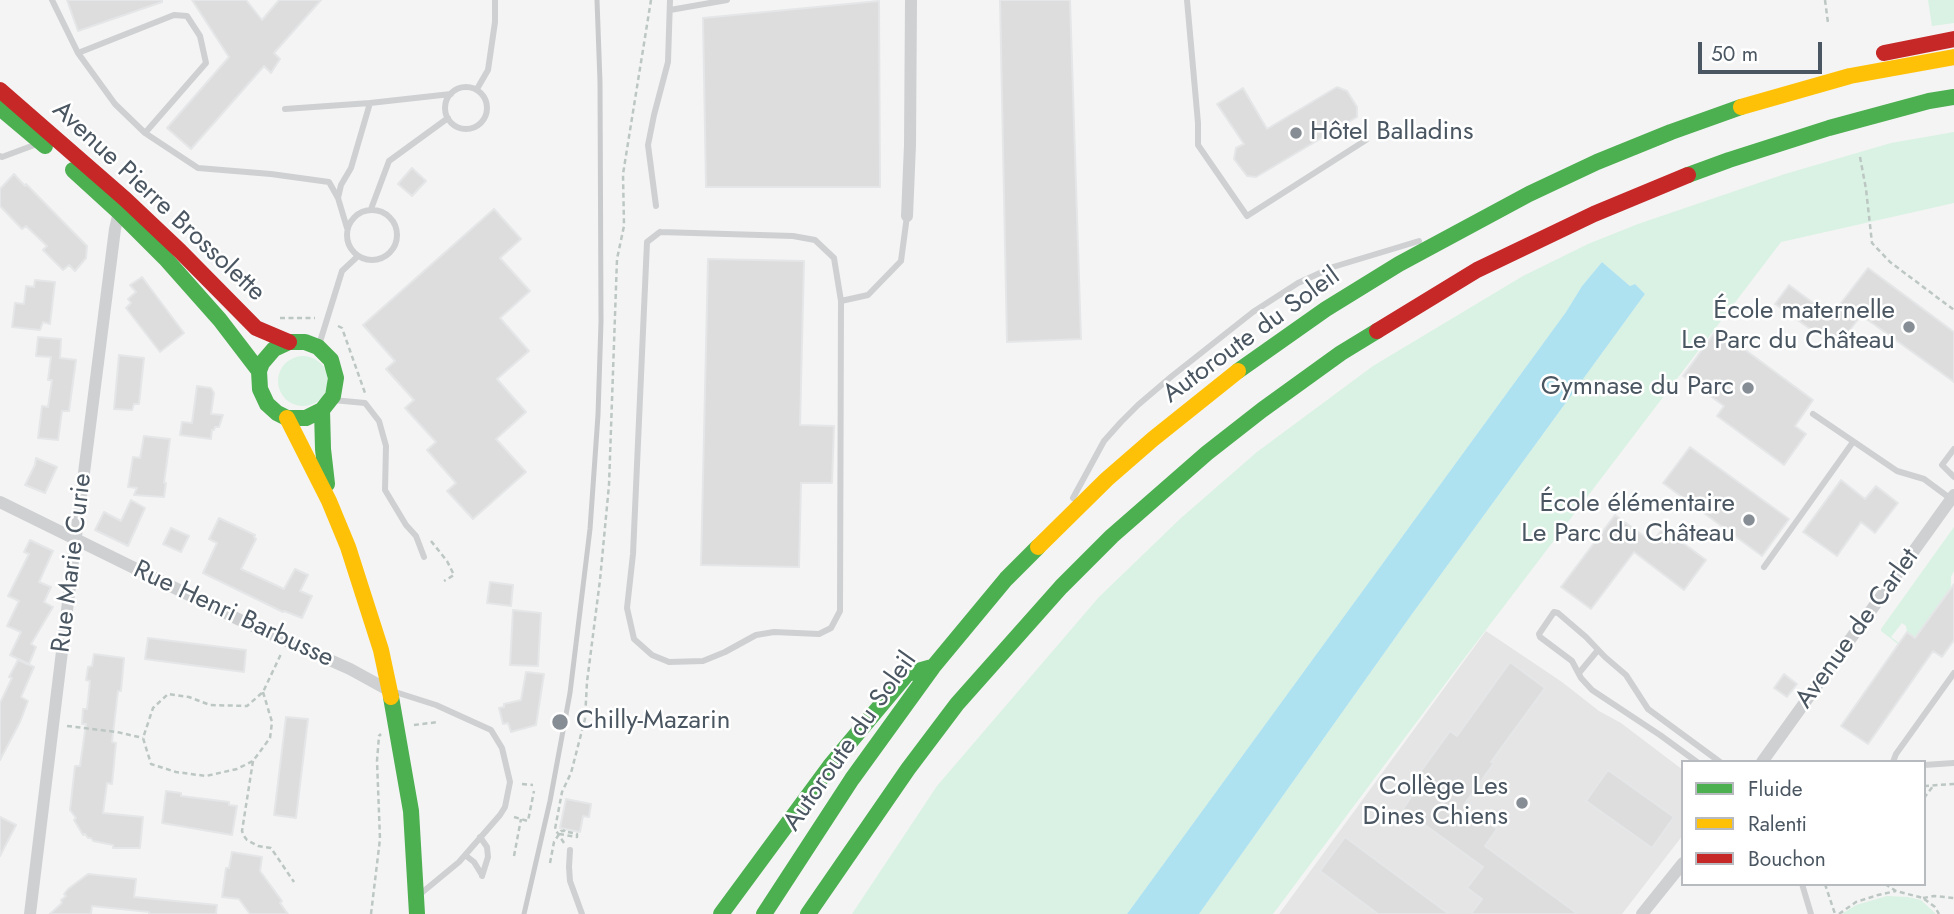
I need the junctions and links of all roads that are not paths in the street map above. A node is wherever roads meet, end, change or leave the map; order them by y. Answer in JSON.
{"nodes":[{"id":1,"x":52,"y":0,"type":"edge"},
{"id":2,"x":495,"y":0,"type":"edge"},
{"id":3,"x":670,"y":0,"type":"edge"},
{"id":4,"x":727,"y":0,"type":"edge"},
{"id":5,"x":911,"y":0,"type":"edge"},
{"id":6,"x":1186,"y":0,"type":"edge"},
{"id":7,"x":670,"y":9,"type":"junction"},
{"id":8,"x":1954,"y":38,"type":"edge"},
{"id":9,"x":78,"y":53,"type":"junction"},
{"id":10,"x":1954,"y":57,"type":"edge"},
{"id":11,"x":1850,"y":76,"type":"junction"},
{"id":12,"x":477,"y":89,"type":"junction"},
{"id":13,"x":0,"y":90,"type":"edge"},
{"id":14,"x":451,"y":94,"type":"junction"},
{"id":15,"x":1954,"y":97,"type":"edge"},
{"id":16,"x":370,"y":103,"type":"junction"},
{"id":17,"x":0,"y":108,"type":"edge"},
{"id":18,"x":285,"y":109,"type":"dead end"},
{"id":19,"x":449,"y":118,"type":"junction"},
{"id":20,"x":145,"y":133,"type":"junction"},
{"id":21,"x":1366,"y":140,"type":"dead end"},
{"id":22,"x":40,"y":142,"type":"junction"},
{"id":23,"x":0,"y":156,"type":"edge"},
{"id":24,"x":338,"y":198,"type":"junction"},
{"id":25,"x":656,"y":206,"type":"dead end"},
{"id":26,"x":371,"y":209,"type":"junction"},
{"id":27,"x":119,"y":212,"type":"junction"},
{"id":28,"x":907,"y":216,"type":"joint"},
{"id":29,"x":347,"y":228,"type":"junction"},
{"id":30,"x":1458,"y":231,"type":"junction"},
{"id":31,"x":358,"y":256,"type":"junction"},
{"id":32,"x":841,"y":301,"type":"junction"},
{"id":33,"x":289,"y":342,"type":"junction"},
{"id":34,"x":318,"y":347,"type":"junction"},
{"id":35,"x":260,"y":371,"type":"junction"},
{"id":36,"x":326,"y":405,"type":"junction"},
{"id":37,"x":1813,"y":414,"type":"dead end"},
{"id":38,"x":288,"y":418,"type":"junction"},
{"id":39,"x":1853,"y":442,"type":"junction"},
{"id":40,"x":1954,"y":449,"type":"edge"},
{"id":41,"x":1954,"y":477,"type":"edge"},
{"id":42,"x":1953,"y":497,"type":"edge"},
{"id":43,"x":329,"y":500,"type":"junction"},
{"id":44,"x":0,"y":502,"type":"edge"},
{"id":45,"x":1059,"y":525,"type":"junction"},
{"id":46,"x":76,"y":540,"type":"junction"},
{"id":47,"x":424,"y":557,"type":"dead end"},
{"id":48,"x":1764,"y":567,"type":"dead end"},
{"id":49,"x":1598,"y":650,"type":"junction"},
{"id":50,"x":933,"y":667,"type":"junction"},
{"id":51,"x":1579,"y":673,"type":"junction"},
{"id":52,"x":1954,"y":673,"type":"edge"},
{"id":53,"x":390,"y":691,"type":"junction"},
{"id":54,"x":1694,"y":760,"type":"edge"},
{"id":55,"x":1717,"y":760,"type":"edge"},
{"id":56,"x":1763,"y":760,"type":"edge"},
{"id":57,"x":1894,"y":760,"type":"edge"},
{"id":58,"x":1954,"y":762,"type":"edge"},
{"id":59,"x":1926,"y":765,"type":"edge"},
{"id":60,"x":480,"y":837,"type":"junction"},
{"id":61,"x":570,"y":850,"type":"dead end"},
{"id":62,"x":466,"y":855,"type":"junction"},
{"id":63,"x":1681,"y":865,"type":"edge"},
{"id":64,"x":1803,"y":886,"type":"edge"},
{"id":65,"x":417,"y":896,"type":"junction"},
{"id":66,"x":809,"y":913,"type":"edge"},
{"id":67,"x":30,"y":914,"type":"edge"},
{"id":68,"x":417,"y":914,"type":"edge"},
{"id":69,"x":582,"y":914,"type":"edge"},
{"id":70,"x":721,"y":914,"type":"edge"},
{"id":71,"x":764,"y":914,"type":"edge"},
{"id":72,"x":1642,"y":914,"type":"edge"},
{"id":73,"x":1811,"y":914,"type":"edge"}],
"edges":[{"from":1,"to":9,"type":"lane"},
{"from":2,"to":12,"type":"lane"},
{"from":3,"to":7,"type":"lane"},
{"from":4,"to":7,"type":"lane"},
{"from":5,"to":28,"type":"street"},
{"from":6,"to":21,"type":"lane"},
{"from":7,"to":25,"type":"lane"},
{"from":8,"to":11,"type":"main road"},
{"from":9,"to":20,"type":"lane"},
{"from":9,"to":20,"type":"lane"},
{"from":10,"to":11,"type":"main road","name":"Autoroute du Soleil"},
{"from":11,"to":30,"type":"main road","name":"Autoroute du Soleil"},
{"from":12,"to":14,"type":"lane"},
{"from":12,"to":19,"type":"lane"},
{"from":13,"to":33,"type":"main road","name":"Avenue Pierre Brossolette"},
{"from":14,"to":16,"type":"lane"},
{"from":14,"to":19,"type":"lane"},
{"from":15,"to":66,"type":"main road"},
{"from":16,"to":18,"type":"lane"},
{"from":16,"to":24,"type":"lane"},
{"from":17,"to":22,"type":"main road","name":"Avenue Pierre Brossolette"},
{"from":19,"to":26,"type":"lane"},
{"from":20,"to":24,"type":"lane"},
{"from":22,"to":23,"type":"lane"},
{"from":22,"to":27,"type":"main road","name":"Avenue Pierre Brossolette"},
{"from":24,"to":29,"type":"lane"},
{"from":26,"to":29,"type":"lane"},
{"from":26,"to":31,"type":"lane"},
{"from":27,"to":35,"type":"main road","name":"Avenue Pierre Brossolette"},
{"from":27,"to":46,"type":"street","name":"Rue Marie Curie"},
{"from":28,"to":32,"type":"lane"},
{"from":29,"to":31,"type":"lane"},
{"from":30,"to":45,"type":"main road","name":"Autoroute du Soleil"},
{"from":30,"to":45,"type":"lane"},
{"from":31,"to":34,"type":"lane"},
{"from":32,"to":32,"type":"lane"},
{"from":33,"to":34,"type":"main road","name":"Avenue Pierre Brossolette"},
{"from":33,"to":35,"type":"main road"},
{"from":34,"to":36,"type":"main road","name":"Avenue Pierre Brossolette"},
{"from":35,"to":38,"type":"main road","name":"Avenue Pierre Brossolette"},
{"from":36,"to":38,"type":"main road"},
{"from":36,"to":43,"type":"main road","name":"Avenue Pierre Brossolette"},
{"from":36,"to":47,"type":"lane"},
{"from":37,"to":39,"type":"lane"},
{"from":38,"to":43,"type":"main road","name":"Avenue Pierre Brossolette"},
{"from":39,"to":42,"type":"lane"},
{"from":39,"to":48,"type":"lane"},
{"from":40,"to":41,"type":"lane"},
{"from":42,"to":56,"type":"street","name":"Avenue de Carlet"},
{"from":43,"to":53,"type":"main road","name":"Avenue Pierre Brossolette"},
{"from":44,"to":46,"type":"street","name":"Rue Henri Barbusse"},
{"from":45,"to":50,"type":"main road","name":"Autoroute du Soleil"},
{"from":46,"to":53,"type":"street","name":"Rue Henri Barbusse"},
{"from":46,"to":67,"type":"street","name":"Rue Marie Curie"},
{"from":49,"to":51,"type":"lane"},
{"from":49,"to":51,"type":"lane"},
{"from":49,"to":55,"type":"lane"},
{"from":50,"to":70,"type":"main road"},
{"from":50,"to":71,"type":"main road","name":"Autoroute du Soleil"},
{"from":51,"to":54,"type":"lane"},
{"from":52,"to":57,"type":"lane"},
{"from":53,"to":60,"type":"lane"},
{"from":53,"to":65,"type":"main road","name":"Avenue Pierre Brossolette"},
{"from":58,"to":59,"type":"lane"},
{"from":60,"to":62,"type":"lane"},
{"from":60,"to":62,"type":"lane"},
{"from":61,"to":69,"type":"lane"},
{"from":62,"to":65,"type":"lane"},
{"from":63,"to":72,"type":"street"},
{"from":64,"to":73,"type":"lane"},
{"from":65,"to":68,"type":"main road","name":"Avenue Pierre Brossolette"}]}
